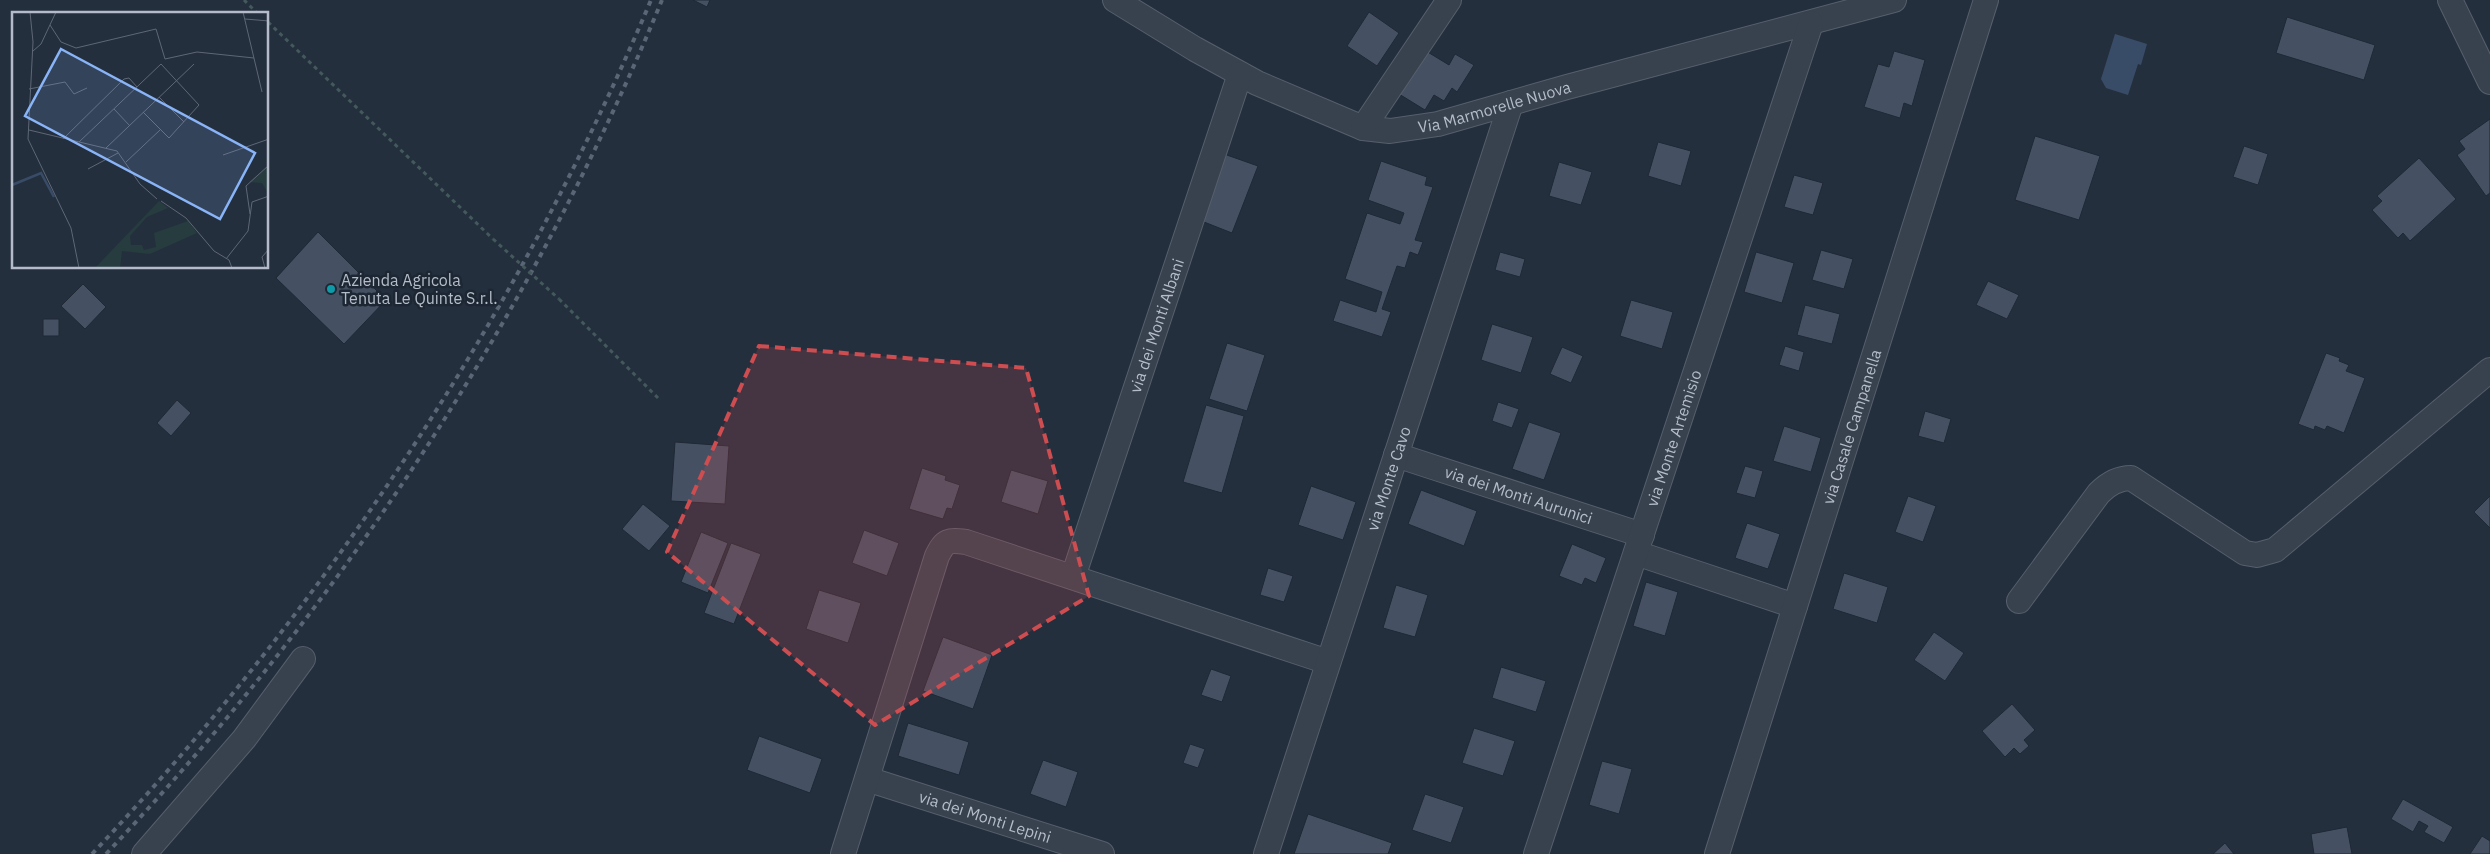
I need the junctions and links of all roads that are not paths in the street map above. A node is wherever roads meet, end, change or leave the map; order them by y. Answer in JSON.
{"nodes":[{"id":1,"x":1114,"y":0,"type":"edge"},
{"id":2,"x":1449,"y":0,"type":"edge"},
{"id":3,"x":1894,"y":0,"type":"edge"},
{"id":4,"x":1986,"y":0,"type":"edge"},
{"id":5,"x":2450,"y":0,"type":"edge"},
{"id":6,"x":1811,"y":23,"type":"junction"},
{"id":7,"x":1240,"y":74,"type":"junction"},
{"id":8,"x":2490,"y":82,"type":"edge"},
{"id":9,"x":1511,"y":103,"type":"junction"},
{"id":10,"x":1363,"y":128,"type":"junction"},
{"id":11,"x":2490,"y":370,"type":"edge"},
{"id":12,"x":1396,"y":455,"type":"junction"},
{"id":13,"x":1639,"y":544,"type":"junction"},
{"id":14,"x":1073,"y":577,"type":"junction"},
{"id":15,"x":2019,"y":601,"type":"dead end"},
{"id":16,"x":1795,"y":606,"type":"junction"},
{"id":17,"x":303,"y":659,"type":"dead end"},
{"id":18,"x":1328,"y":662,"type":"junction"},
{"id":19,"x":867,"y":779,"type":"junction"},
{"id":20,"x":144,"y":854,"type":"edge"},
{"id":21,"x":843,"y":854,"type":"edge"},
{"id":22,"x":1102,"y":854,"type":"edge"},
{"id":23,"x":1266,"y":854,"type":"edge"},
{"id":24,"x":1536,"y":854,"type":"edge"},
{"id":25,"x":1718,"y":854,"type":"edge"}],
"edges":[{"from":1,"to":7,"type":"street","name":"Via Marmorelle Nuova"},
{"from":2,"to":10,"type":"street"},
{"from":3,"to":6,"type":"street","name":"Via Marmorelle Nuova"},
{"from":4,"to":16,"type":"street","name":"via Casale Campanella"},
{"from":5,"to":8,"type":"street"},
{"from":6,"to":9,"type":"street","name":"Via Marmorelle Nuova"},
{"from":6,"to":13,"type":"street","name":"via Monte Artemisio"},
{"from":7,"to":10,"type":"street","name":"Via Marmorelle Nuova"},
{"from":7,"to":14,"type":"street","name":"via dei Monti Albani"},
{"from":9,"to":10,"type":"street","name":"Via Marmorelle Nuova"},
{"from":9,"to":12,"type":"street","name":"via Monte Cavo"},
{"from":11,"to":15,"type":"street"},
{"from":12,"to":13,"type":"street","name":"via dei Monti Aurunici"},
{"from":12,"to":18,"type":"street","name":"via Monte Cavo"},
{"from":13,"to":16,"type":"street","name":"via dei Monti Aurunici"},
{"from":13,"to":24,"type":"street","name":"via Monte Artemisio"},
{"from":14,"to":18,"type":"street"},
{"from":14,"to":19,"type":"street"},
{"from":16,"to":25,"type":"street","name":"via Casale Campanella"},
{"from":17,"to":20,"type":"street"},
{"from":18,"to":23,"type":"street","name":"via Monte Cavo"},
{"from":19,"to":21,"type":"street"},
{"from":19,"to":22,"type":"street","name":"via dei Monti Lepini"}]}
